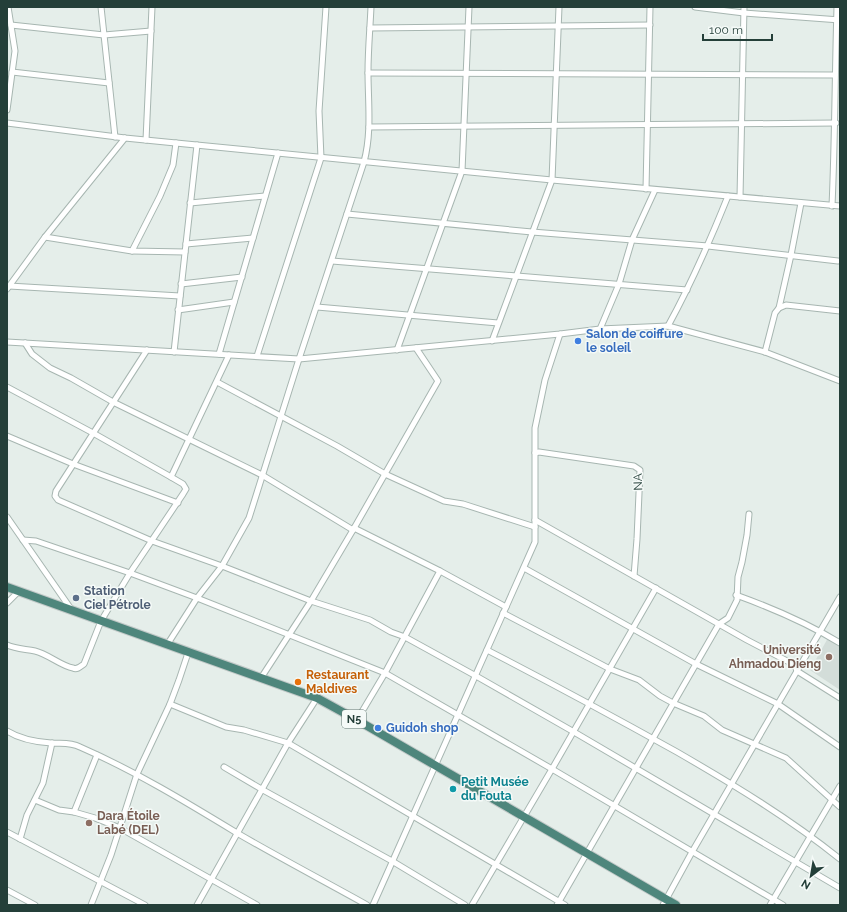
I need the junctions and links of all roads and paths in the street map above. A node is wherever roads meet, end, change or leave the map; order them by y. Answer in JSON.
{"nodes":[{"id":1,"x":8,"y":7,"type":"edge"},
{"id":2,"x":101,"y":7,"type":"edge"},
{"id":3,"x":152,"y":7,"type":"edge"},
{"id":4,"x":326,"y":7,"type":"edge"},
{"id":5,"x":371,"y":7,"type":"edge"},
{"id":6,"x":468,"y":7,"type":"edge"},
{"id":7,"x":559,"y":7,"type":"edge"},
{"id":8,"x":650,"y":7,"type":"edge"},
{"id":9,"x":694,"y":7,"type":"edge"},
{"id":10,"x":837,"y":7,"type":"edge"},
{"id":11,"x":744,"y":10,"type":"edge"},
{"id":12,"x":838,"y":20,"type":"edge"},
{"id":13,"x":11,"y":25,"type":"junction"},
{"id":14,"x":650,"y":25,"type":"junction"},
{"id":15,"x":558,"y":26,"type":"junction"},
{"id":16,"x":468,"y":27,"type":"junction"},
{"id":17,"x":370,"y":28,"type":"junction"},
{"id":18,"x":151,"y":31,"type":"junction"},
{"id":19,"x":104,"y":35,"type":"junction"},
{"id":20,"x":12,"y":72,"type":"junction"},
{"id":21,"x":368,"y":73,"type":"junction"},
{"id":22,"x":465,"y":73,"type":"junction"},
{"id":23,"x":556,"y":73,"type":"junction"},
{"id":24,"x":649,"y":74,"type":"junction"},
{"id":25,"x":743,"y":74,"type":"junction"},
{"id":26,"x":835,"y":74,"type":"junction"},
{"id":27,"x":109,"y":83,"type":"junction"},
{"id":28,"x":7,"y":110,"type":"edge"},
{"id":29,"x":7,"y":123,"type":"edge"},
{"id":30,"x":836,"y":123,"type":"junction"},
{"id":31,"x":742,"y":124,"type":"junction"},
{"id":32,"x":554,"y":125,"type":"junction"},
{"id":33,"x":648,"y":125,"type":"junction"},
{"id":34,"x":463,"y":126,"type":"junction"},
{"id":35,"x":369,"y":127,"type":"junction"},
{"id":36,"x":115,"y":137,"type":"junction"},
{"id":37,"x":125,"y":138,"type":"junction"},
{"id":38,"x":146,"y":140,"type":"junction"},
{"id":39,"x":176,"y":143,"type":"junction"},
{"id":40,"x":197,"y":145,"type":"junction"},
{"id":41,"x":278,"y":153,"type":"junction"},
{"id":42,"x":321,"y":158,"type":"junction"},
{"id":43,"x":364,"y":162,"type":"junction"},
{"id":44,"x":462,"y":171,"type":"junction"},
{"id":45,"x":552,"y":180,"type":"junction"},
{"id":46,"x":646,"y":189,"type":"junction"},
{"id":47,"x":655,"y":190,"type":"junction"},
{"id":48,"x":266,"y":196,"type":"junction"},
{"id":49,"x":728,"y":196,"type":"junction"},
{"id":50,"x":740,"y":197,"type":"junction"},
{"id":51,"x":190,"y":203,"type":"junction"},
{"id":52,"x":801,"y":203,"type":"junction"},
{"id":53,"x":832,"y":206,"type":"junction"},
{"id":54,"x":840,"y":206,"type":"edge"},
{"id":55,"x":348,"y":214,"type":"junction"},
{"id":56,"x":442,"y":223,"type":"junction"},
{"id":57,"x":532,"y":232,"type":"junction"},
{"id":58,"x":45,"y":237,"type":"junction"},
{"id":59,"x":253,"y":238,"type":"junction"},
{"id":60,"x":632,"y":240,"type":"junction"},
{"id":61,"x":186,"y":244,"type":"junction"},
{"id":62,"x":708,"y":246,"type":"junction"},
{"id":63,"x":132,"y":251,"type":"junction"},
{"id":64,"x":185,"y":252,"type":"junction"},
{"id":65,"x":791,"y":255,"type":"junction"},
{"id":66,"x":332,"y":261,"type":"junction"},
{"id":67,"x":838,"y":261,"type":"dead end"},
{"id":68,"x":426,"y":268,"type":"junction"},
{"id":69,"x":516,"y":276,"type":"junction"},
{"id":70,"x":242,"y":277,"type":"junction"},
{"id":71,"x":181,"y":284,"type":"junction"},
{"id":72,"x":618,"y":284,"type":"junction"},
{"id":73,"x":8,"y":288,"type":"edge"},
{"id":74,"x":687,"y":290,"type":"junction"},
{"id":75,"x":180,"y":296,"type":"junction"},
{"id":76,"x":234,"y":302,"type":"junction"},
{"id":77,"x":317,"y":307,"type":"junction"},
{"id":78,"x":779,"y":308,"type":"junction"},
{"id":79,"x":178,"y":310,"type":"junction"},
{"id":80,"x":840,"y":311,"type":"edge"},
{"id":81,"x":409,"y":316,"type":"junction"},
{"id":82,"x":498,"y":324,"type":"junction"},
{"id":83,"x":668,"y":326,"type":"junction"},
{"id":84,"x":600,"y":329,"type":"junction"},
{"id":85,"x":560,"y":334,"type":"junction"},
{"id":86,"x":492,"y":341,"type":"junction"},
{"id":87,"x":7,"y":342,"type":"edge"},
{"id":88,"x":25,"y":343,"type":"junction"},
{"id":89,"x":416,"y":348,"type":"junction"},
{"id":90,"x":147,"y":350,"type":"junction"},
{"id":91,"x":397,"y":350,"type":"junction"},
{"id":92,"x":174,"y":352,"type":"junction"},
{"id":93,"x":765,"y":352,"type":"junction"},
{"id":94,"x":219,"y":354,"type":"junction"},
{"id":95,"x":229,"y":355,"type":"junction"},
{"id":96,"x":257,"y":356,"type":"junction"},
{"id":97,"x":299,"y":359,"type":"junction"},
{"id":98,"x":840,"y":381,"type":"edge"},
{"id":99,"x":217,"y":382,"type":"junction"},
{"id":100,"x":7,"y":386,"type":"edge"},
{"id":101,"x":113,"y":402,"type":"junction"},
{"id":102,"x":281,"y":417,"type":"junction"},
{"id":103,"x":93,"y":433,"type":"junction"},
{"id":104,"x":7,"y":436,"type":"edge"},
{"id":105,"x":189,"y":440,"type":"junction"},
{"id":106,"x":535,"y":453,"type":"junction"},
{"id":107,"x":73,"y":464,"type":"junction"},
{"id":108,"x":385,"y":474,"type":"junction"},
{"id":109,"x":262,"y":475,"type":"junction"},
{"id":110,"x":171,"y":477,"type":"junction"},
{"id":111,"x":178,"y":503,"type":"junction"},
{"id":112,"x":749,"y":514,"type":"dead end"},
{"id":113,"x":7,"y":517,"type":"edge"},
{"id":114,"x":535,"y":520,"type":"junction"},
{"id":115,"x":7,"y":524,"type":"edge"},
{"id":116,"x":14,"y":527,"type":"junction"},
{"id":117,"x":535,"y":527,"type":"junction"},
{"id":118,"x":353,"y":529,"type":"junction"},
{"id":119,"x":23,"y":540,"type":"junction"},
{"id":120,"x":152,"y":541,"type":"junction"},
{"id":121,"x":222,"y":566,"type":"junction"},
{"id":122,"x":524,"y":568,"type":"junction"},
{"id":123,"x":440,"y":571,"type":"junction"},
{"id":124,"x":130,"y":573,"type":"junction"},
{"id":125,"x":634,"y":576,"type":"junction"},
{"id":126,"x":7,"y":587,"type":"edge"},
{"id":127,"x":656,"y":588,"type":"junction"},
{"id":128,"x":19,"y":591,"type":"junction"},
{"id":129,"x":736,"y":595,"type":"junction"},
{"id":130,"x":840,"y":597,"type":"edge"},
{"id":131,"x":197,"y":598,"type":"junction"},
{"id":132,"x":311,"y":601,"type":"junction"},
{"id":133,"x":7,"y":603,"type":"edge"},
{"id":134,"x":506,"y":607,"type":"junction"},
{"id":135,"x":72,"y":610,"type":"junction"},
{"id":136,"x":503,"y":613,"type":"junction"},
{"id":137,"x":101,"y":621,"type":"junction"},
{"id":138,"x":719,"y":624,"type":"junction"},
{"id":139,"x":632,"y":629,"type":"junction"},
{"id":140,"x":820,"y":631,"type":"junction"},
{"id":141,"x":288,"y":634,"type":"junction"},
{"id":142,"x":405,"y":637,"type":"junction"},
{"id":143,"x":840,"y":643,"type":"edge"},
{"id":144,"x":7,"y":645,"type":"edge"},
{"id":145,"x":167,"y":645,"type":"junction"},
{"id":146,"x":487,"y":650,"type":"junction"},
{"id":147,"x":188,"y":653,"type":"junction"},
{"id":148,"x":696,"y":664,"type":"junction"},
{"id":149,"x":610,"y":669,"type":"junction"},
{"id":150,"x":797,"y":671,"type":"junction"},
{"id":151,"x":385,"y":674,"type":"junction"},
{"id":152,"x":476,"y":676,"type":"junction"},
{"id":153,"x":261,"y":678,"type":"junction"},
{"id":154,"x":317,"y":698,"type":"junction"},
{"id":155,"x":840,"y":698,"type":"edge"},
{"id":156,"x":590,"y":703,"type":"junction"},
{"id":157,"x":673,"y":703,"type":"junction"},
{"id":158,"x":170,"y":704,"type":"junction"},
{"id":159,"x":778,"y":704,"type":"junction"},
{"id":160,"x":458,"y":715,"type":"junction"},
{"id":161,"x":357,"y":720,"type":"junction"},
{"id":162,"x":7,"y":731,"type":"edge"},
{"id":163,"x":574,"y":732,"type":"junction"},
{"id":164,"x":653,"y":739,"type":"junction"},
{"id":165,"x":52,"y":743,"type":"junction"},
{"id":166,"x":288,"y":743,"type":"junction"},
{"id":167,"x":755,"y":744,"type":"junction"},
{"id":168,"x":840,"y":747,"type":"edge"},
{"id":169,"x":97,"y":755,"type":"junction"},
{"id":170,"x":435,"y":766,"type":"junction"},
{"id":171,"x":224,"y":767,"type":"dead end"},
{"id":172,"x":636,"y":768,"type":"junction"},
{"id":173,"x":552,"y":769,"type":"junction"},
{"id":174,"x":137,"y":774,"type":"junction"},
{"id":175,"x":732,"y":784,"type":"junction"},
{"id":176,"x":840,"y":786,"type":"edge"},
{"id":177,"x":263,"y":790,"type":"junction"},
{"id":178,"x":35,"y":800,"type":"junction"},
{"id":179,"x":831,"y":800,"type":"junction"},
{"id":180,"x":614,"y":806,"type":"junction"},
{"id":181,"x":840,"y":807,"type":"edge"},
{"id":182,"x":74,"y":812,"type":"junction"},
{"id":183,"x":714,"y":815,"type":"junction"},
{"id":184,"x":412,"y":816,"type":"junction"},
{"id":185,"x":524,"y":818,"type":"junction"},
{"id":186,"x":120,"y":828,"type":"junction"},
{"id":187,"x":7,"y":832,"type":"edge"},
{"id":188,"x":238,"y":833,"type":"junction"},
{"id":189,"x":811,"y":835,"type":"junction"},
{"id":190,"x":20,"y":838,"type":"junction"},
{"id":191,"x":692,"y":852,"type":"junction"},
{"id":192,"x":587,"y":853,"type":"junction"},
{"id":193,"x":840,"y":859,"type":"edge"},
{"id":194,"x":392,"y":862,"type":"junction"},
{"id":195,"x":795,"y":862,"type":"junction"},
{"id":196,"x":496,"y":865,"type":"junction"},
{"id":197,"x":212,"y":879,"type":"junction"},
{"id":198,"x":100,"y":881,"type":"junction"},
{"id":199,"x":840,"y":888,"type":"edge"},
{"id":200,"x":7,"y":890,"type":"edge"},
{"id":201,"x":774,"y":900,"type":"junction"},
{"id":202,"x":665,"y":902,"type":"edge"},
{"id":203,"x":558,"y":903,"type":"edge"},
{"id":204,"x":35,"y":905,"type":"edge"},
{"id":205,"x":91,"y":905,"type":"edge"},
{"id":206,"x":146,"y":905,"type":"edge"},
{"id":207,"x":197,"y":905,"type":"edge"},
{"id":208,"x":257,"y":905,"type":"edge"},
{"id":209,"x":367,"y":905,"type":"edge"},
{"id":210,"x":373,"y":905,"type":"edge"},
{"id":211,"x":465,"y":905,"type":"edge"},
{"id":212,"x":472,"y":905,"type":"edge"},
{"id":213,"x":565,"y":905,"type":"edge"},
{"id":214,"x":676,"y":905,"type":"edge"},
{"id":215,"x":770,"y":905,"type":"edge"},
{"id":216,"x":783,"y":905,"type":"edge"}],
"edges":[{"from":1,"to":13,"type":"street"},
{"from":2,"to":19,"type":"street"},
{"from":3,"to":18,"type":"street"},
{"from":4,"to":42,"type":"street"},
{"from":5,"to":17,"type":"street"},
{"from":6,"to":16,"type":"street"},
{"from":7,"to":15,"type":"street"},
{"from":8,"to":14,"type":"street"},
{"from":9,"to":11,"type":"street"},
{"from":10,"to":12,"type":"street"},
{"from":11,"to":12,"type":"street"},
{"from":11,"to":25,"type":"street"},
{"from":12,"to":26,"type":"street"},
{"from":13,"to":19,"type":"street"},
{"from":13,"to":20,"type":"street"},
{"from":14,"to":15,"type":"street"},
{"from":14,"to":24,"type":"street"},
{"from":15,"to":16,"type":"street"},
{"from":15,"to":23,"type":"street"},
{"from":16,"to":17,"type":"street"},
{"from":16,"to":22,"type":"street"},
{"from":17,"to":21,"type":"street"},
{"from":18,"to":19,"type":"street"},
{"from":18,"to":38,"type":"street"},
{"from":19,"to":27,"type":"street"},
{"from":20,"to":27,"type":"street"},
{"from":20,"to":28,"type":"street"},
{"from":21,"to":22,"type":"street"},
{"from":21,"to":35,"type":"street"},
{"from":22,"to":23,"type":"street"},
{"from":22,"to":34,"type":"street"},
{"from":23,"to":24,"type":"street"},
{"from":23,"to":32,"type":"street"},
{"from":24,"to":25,"type":"street"},
{"from":24,"to":33,"type":"street"},
{"from":25,"to":26,"type":"street"},
{"from":25,"to":31,"type":"street"},
{"from":26,"to":30,"type":"street"},
{"from":27,"to":36,"type":"street"},
{"from":29,"to":36,"type":"street"},
{"from":30,"to":31,"type":"street"},
{"from":30,"to":53,"type":"street"},
{"from":31,"to":33,"type":"street"},
{"from":31,"to":50,"type":"street"},
{"from":32,"to":33,"type":"street"},
{"from":32,"to":34,"type":"street"},
{"from":32,"to":45,"type":"street"},
{"from":33,"to":46,"type":"street"},
{"from":34,"to":35,"type":"street"},
{"from":34,"to":44,"type":"street"},
{"from":35,"to":43,"type":"street"},
{"from":36,"to":37,"type":"street"},
{"from":37,"to":38,"type":"street"},
{"from":37,"to":58,"type":"street"},
{"from":38,"to":39,"type":"street"},
{"from":39,"to":40,"type":"street"},
{"from":39,"to":63,"type":"street"},
{"from":40,"to":41,"type":"street"},
{"from":40,"to":51,"type":"street"},
{"from":41,"to":42,"type":"street"},
{"from":41,"to":48,"type":"street"},
{"from":42,"to":43,"type":"street"},
{"from":42,"to":96,"type":"street"},
{"from":43,"to":44,"type":"street"},
{"from":43,"to":55,"type":"street"},
{"from":44,"to":45,"type":"street"},
{"from":44,"to":56,"type":"street"},
{"from":45,"to":46,"type":"street"},
{"from":45,"to":57,"type":"street"},
{"from":46,"to":47,"type":"street"},
{"from":47,"to":49,"type":"street"},
{"from":47,"to":60,"type":"street"},
{"from":48,"to":51,"type":"street"},
{"from":48,"to":59,"type":"street"},
{"from":49,"to":50,"type":"street"},
{"from":49,"to":62,"type":"street"},
{"from":50,"to":52,"type":"street"},
{"from":51,"to":61,"type":"street"},
{"from":52,"to":53,"type":"street"},
{"from":52,"to":65,"type":"street"},
{"from":53,"to":54,"type":"street"},
{"from":55,"to":56,"type":"street"},
{"from":55,"to":66,"type":"street"},
{"from":56,"to":57,"type":"street"},
{"from":56,"to":68,"type":"street"},
{"from":57,"to":60,"type":"street"},
{"from":57,"to":69,"type":"street"},
{"from":58,"to":63,"type":"street"},
{"from":58,"to":73,"type":"street"},
{"from":59,"to":61,"type":"street"},
{"from":59,"to":70,"type":"street"},
{"from":60,"to":62,"type":"street"},
{"from":60,"to":72,"type":"street"},
{"from":61,"to":64,"type":"street"},
{"from":62,"to":65,"type":"street"},
{"from":62,"to":74,"type":"street"},
{"from":63,"to":64,"type":"street"},
{"from":64,"to":71,"type":"street"},
{"from":65,"to":67,"type":"street"},
{"from":65,"to":78,"type":"street"},
{"from":66,"to":68,"type":"street"},
{"from":66,"to":77,"type":"street"},
{"from":68,"to":69,"type":"street"},
{"from":68,"to":81,"type":"street"},
{"from":69,"to":72,"type":"street"},
{"from":69,"to":82,"type":"street"},
{"from":70,"to":71,"type":"street"},
{"from":70,"to":76,"type":"street"},
{"from":71,"to":75,"type":"street"},
{"from":72,"to":74,"type":"street"},
{"from":72,"to":84,"type":"street"},
{"from":73,"to":75,"type":"street"},
{"from":74,"to":83,"type":"street"},
{"from":75,"to":79,"type":"street"},
{"from":76,"to":79,"type":"street"},
{"from":76,"to":94,"type":"street"},
{"from":77,"to":81,"type":"street"},
{"from":77,"to":97,"type":"street"},
{"from":78,"to":80,"type":"street"},
{"from":78,"to":93,"type":"street"},
{"from":79,"to":92,"type":"street"},
{"from":81,"to":82,"type":"street"},
{"from":81,"to":91,"type":"street"},
{"from":82,"to":86,"type":"street"},
{"from":83,"to":84,"type":"street"},
{"from":83,"to":93,"type":"street"},
{"from":84,"to":85,"type":"street"},
{"from":85,"to":86,"type":"street"},
{"from":85,"to":106,"type":"street"},
{"from":86,"to":89,"type":"street"},
{"from":87,"to":88,"type":"street"},
{"from":88,"to":90,"type":"street"},
{"from":88,"to":101,"type":"street"},
{"from":89,"to":91,"type":"street"},
{"from":89,"to":108,"type":"street"},
{"from":90,"to":92,"type":"street"},
{"from":90,"to":101,"type":"street"},
{"from":91,"to":97,"type":"street"},
{"from":92,"to":94,"type":"street"},
{"from":93,"to":98,"type":"street"},
{"from":94,"to":95,"type":"street"},
{"from":95,"to":96,"type":"street"},
{"from":95,"to":99,"type":"street"},
{"from":96,"to":97,"type":"street"},
{"from":97,"to":102,"type":"street"},
{"from":99,"to":102,"type":"street"},
{"from":99,"to":105,"type":"street"},
{"from":100,"to":103,"type":"street"},
{"from":101,"to":103,"type":"street"},
{"from":101,"to":105,"type":"street"},
{"from":102,"to":108,"type":"street"},
{"from":102,"to":109,"type":"street"},
{"from":103,"to":107,"type":"street"},
{"from":103,"to":110,"type":"street"},
{"from":104,"to":107,"type":"street"},
{"from":105,"to":109,"type":"street"},
{"from":105,"to":110,"type":"street"},
{"from":106,"to":114,"type":"street"},
{"from":106,"to":125,"type":"street","name":"NA"},
{"from":107,"to":111,"type":"street"},
{"from":107,"to":120,"type":"street"},
{"from":108,"to":117,"type":"street"},
{"from":108,"to":118,"type":"street"},
{"from":109,"to":118,"type":"street"},
{"from":109,"to":121,"type":"street"},
{"from":110,"to":111,"type":"street"},
{"from":111,"to":120,"type":"street"},
{"from":112,"to":129,"type":"street"},
{"from":113,"to":116,"type":"street"},
{"from":114,"to":117,"type":"street"},
{"from":114,"to":125,"type":"street"},
{"from":115,"to":116,"type":"street"},
{"from":116,"to":119,"type":"street"},
{"from":117,"to":122,"type":"street"},
{"from":118,"to":123,"type":"street"},
{"from":118,"to":132,"type":"street"},
{"from":119,"to":124,"type":"street"},
{"from":119,"to":135,"type":"street"},
{"from":120,"to":121,"type":"street"},
{"from":120,"to":124,"type":"street"},
{"from":121,"to":131,"type":"street"},
{"from":121,"to":132,"type":"street"},
{"from":122,"to":134,"type":"street"},
{"from":122,"to":139,"type":"street"},
{"from":123,"to":134,"type":"street"},
{"from":123,"to":142,"type":"street"},
{"from":124,"to":131,"type":"street"},
{"from":124,"to":137,"type":"street"},
{"from":125,"to":127,"type":"street"},
{"from":126,"to":128,"type":"highway","number":"N5"},
{"from":127,"to":138,"type":"street"},
{"from":127,"to":139,"type":"street"},
{"from":128,"to":133,"type":"street"},
{"from":128,"to":135,"type":"highway","number":"N5"},
{"from":129,"to":138,"type":"street"},
{"from":129,"to":140,"type":"street"},
{"from":130,"to":140,"type":"street"},
{"from":131,"to":141,"type":"street"},
{"from":131,"to":145,"type":"street"},
{"from":132,"to":141,"type":"street"},
{"from":132,"to":142,"type":"street"},
{"from":134,"to":136,"type":"street"},
{"from":135,"to":137,"type":"highway","number":"N5"},
{"from":136,"to":146,"type":"street"},
{"from":136,"to":149,"type":"street"},
{"from":137,"to":144,"type":"street"},
{"from":137,"to":145,"type":"highway","number":"N5"},
{"from":138,"to":148,"type":"street"},
{"from":138,"to":150,"type":"street"},
{"from":139,"to":148,"type":"street"},
{"from":139,"to":149,"type":"street"},
{"from":140,"to":143,"type":"street"},
{"from":140,"to":150,"type":"street"},
{"from":141,"to":151,"type":"street"},
{"from":141,"to":153,"type":"street"},
{"from":142,"to":151,"type":"street"},
{"from":142,"to":152,"type":"street"},
{"from":145,"to":147,"type":"highway","number":"N5"},
{"from":146,"to":152,"type":"street"},
{"from":146,"to":156,"type":"street"},
{"from":147,"to":153,"type":"highway","number":"N5"},
{"from":147,"to":158,"type":"street"},
{"from":148,"to":157,"type":"street"},
{"from":148,"to":159,"type":"street"},
{"from":149,"to":156,"type":"street"},
{"from":149,"to":157,"type":"street"},
{"from":150,"to":155,"type":"street"},
{"from":150,"to":159,"type":"street"},
{"from":151,"to":160,"type":"street"},
{"from":151,"to":161,"type":"street"},
{"from":152,"to":160,"type":"street"},
{"from":152,"to":163,"type":"street"},
{"from":153,"to":154,"type":"highway","number":"N5"},
{"from":154,"to":161,"type":"highway","number":"N5"},
{"from":154,"to":166,"type":"street"},
{"from":156,"to":163,"type":"street"},
{"from":156,"to":164,"type":"street"},
{"from":157,"to":164,"type":"street"},
{"from":157,"to":167,"type":"street"},
{"from":158,"to":166,"type":"street"},
{"from":158,"to":174,"type":"street"},
{"from":159,"to":167,"type":"street"},
{"from":159,"to":168,"type":"street"},
{"from":160,"to":170,"type":"street"},
{"from":160,"to":173,"type":"street"},
{"from":161,"to":170,"type":"highway","number":"N5"},
{"from":162,"to":165,"type":"street"},
{"from":163,"to":172,"type":"street"},
{"from":163,"to":173,"type":"street"},
{"from":164,"to":172,"type":"street"},
{"from":164,"to":175,"type":"street"},
{"from":165,"to":169,"type":"street"},
{"from":165,"to":178,"type":"street"},
{"from":166,"to":177,"type":"street"},
{"from":166,"to":184,"type":"street"},
{"from":167,"to":175,"type":"street"},
{"from":167,"to":179,"type":"street"},
{"from":169,"to":174,"type":"street"},
{"from":169,"to":182,"type":"street"},
{"from":170,"to":184,"type":"street"},
{"from":170,"to":185,"type":"highway","number":"N5"},
{"from":171,"to":177,"type":"street"},
{"from":172,"to":180,"type":"street"},
{"from":172,"to":183,"type":"street"},
{"from":173,"to":180,"type":"street"},
{"from":173,"to":185,"type":"street"},
{"from":174,"to":186,"type":"street"},
{"from":174,"to":188,"type":"street"},
{"from":175,"to":183,"type":"street"},
{"from":175,"to":189,"type":"street"},
{"from":176,"to":179,"type":"street"},
{"from":177,"to":188,"type":"street"},
{"from":177,"to":194,"type":"street"},
{"from":178,"to":182,"type":"street"},
{"from":178,"to":190,"type":"street"},
{"from":179,"to":181,"type":"street"},
{"from":179,"to":189,"type":"street"},
{"from":180,"to":191,"type":"street"},
{"from":180,"to":192,"type":"street"},
{"from":182,"to":186,"type":"street"},
{"from":183,"to":191,"type":"street"},
{"from":183,"to":195,"type":"street"},
{"from":184,"to":194,"type":"street"},
{"from":184,"to":196,"type":"street"},
{"from":185,"to":192,"type":"highway","number":"N5"},
{"from":185,"to":196,"type":"street"},
{"from":186,"to":197,"type":"street"},
{"from":186,"to":198,"type":"street"},
{"from":187,"to":190,"type":"street"},
{"from":188,"to":197,"type":"street"},
{"from":188,"to":209,"type":"street"},
{"from":189,"to":193,"type":"street"},
{"from":189,"to":195,"type":"street"},
{"from":190,"to":198,"type":"street"},
{"from":191,"to":201,"type":"street"},
{"from":191,"to":202,"type":"street"},
{"from":192,"to":202,"type":"highway","number":"N5"},
{"from":192,"to":203,"type":"street"},
{"from":194,"to":210,"type":"street"},
{"from":194,"to":211,"type":"street"},
{"from":195,"to":199,"type":"street"},
{"from":195,"to":201,"type":"street"},
{"from":196,"to":203,"type":"street"},
{"from":196,"to":212,"type":"street"},
{"from":197,"to":207,"type":"street"},
{"from":197,"to":208,"type":"street"},
{"from":198,"to":205,"type":"street"},
{"from":198,"to":206,"type":"street"},
{"from":200,"to":204,"type":"street"},
{"from":201,"to":215,"type":"street"},
{"from":201,"to":216,"type":"street"},
{"from":202,"to":214,"type":"highway","number":"N5"},
{"from":203,"to":213,"type":"street"}]}
